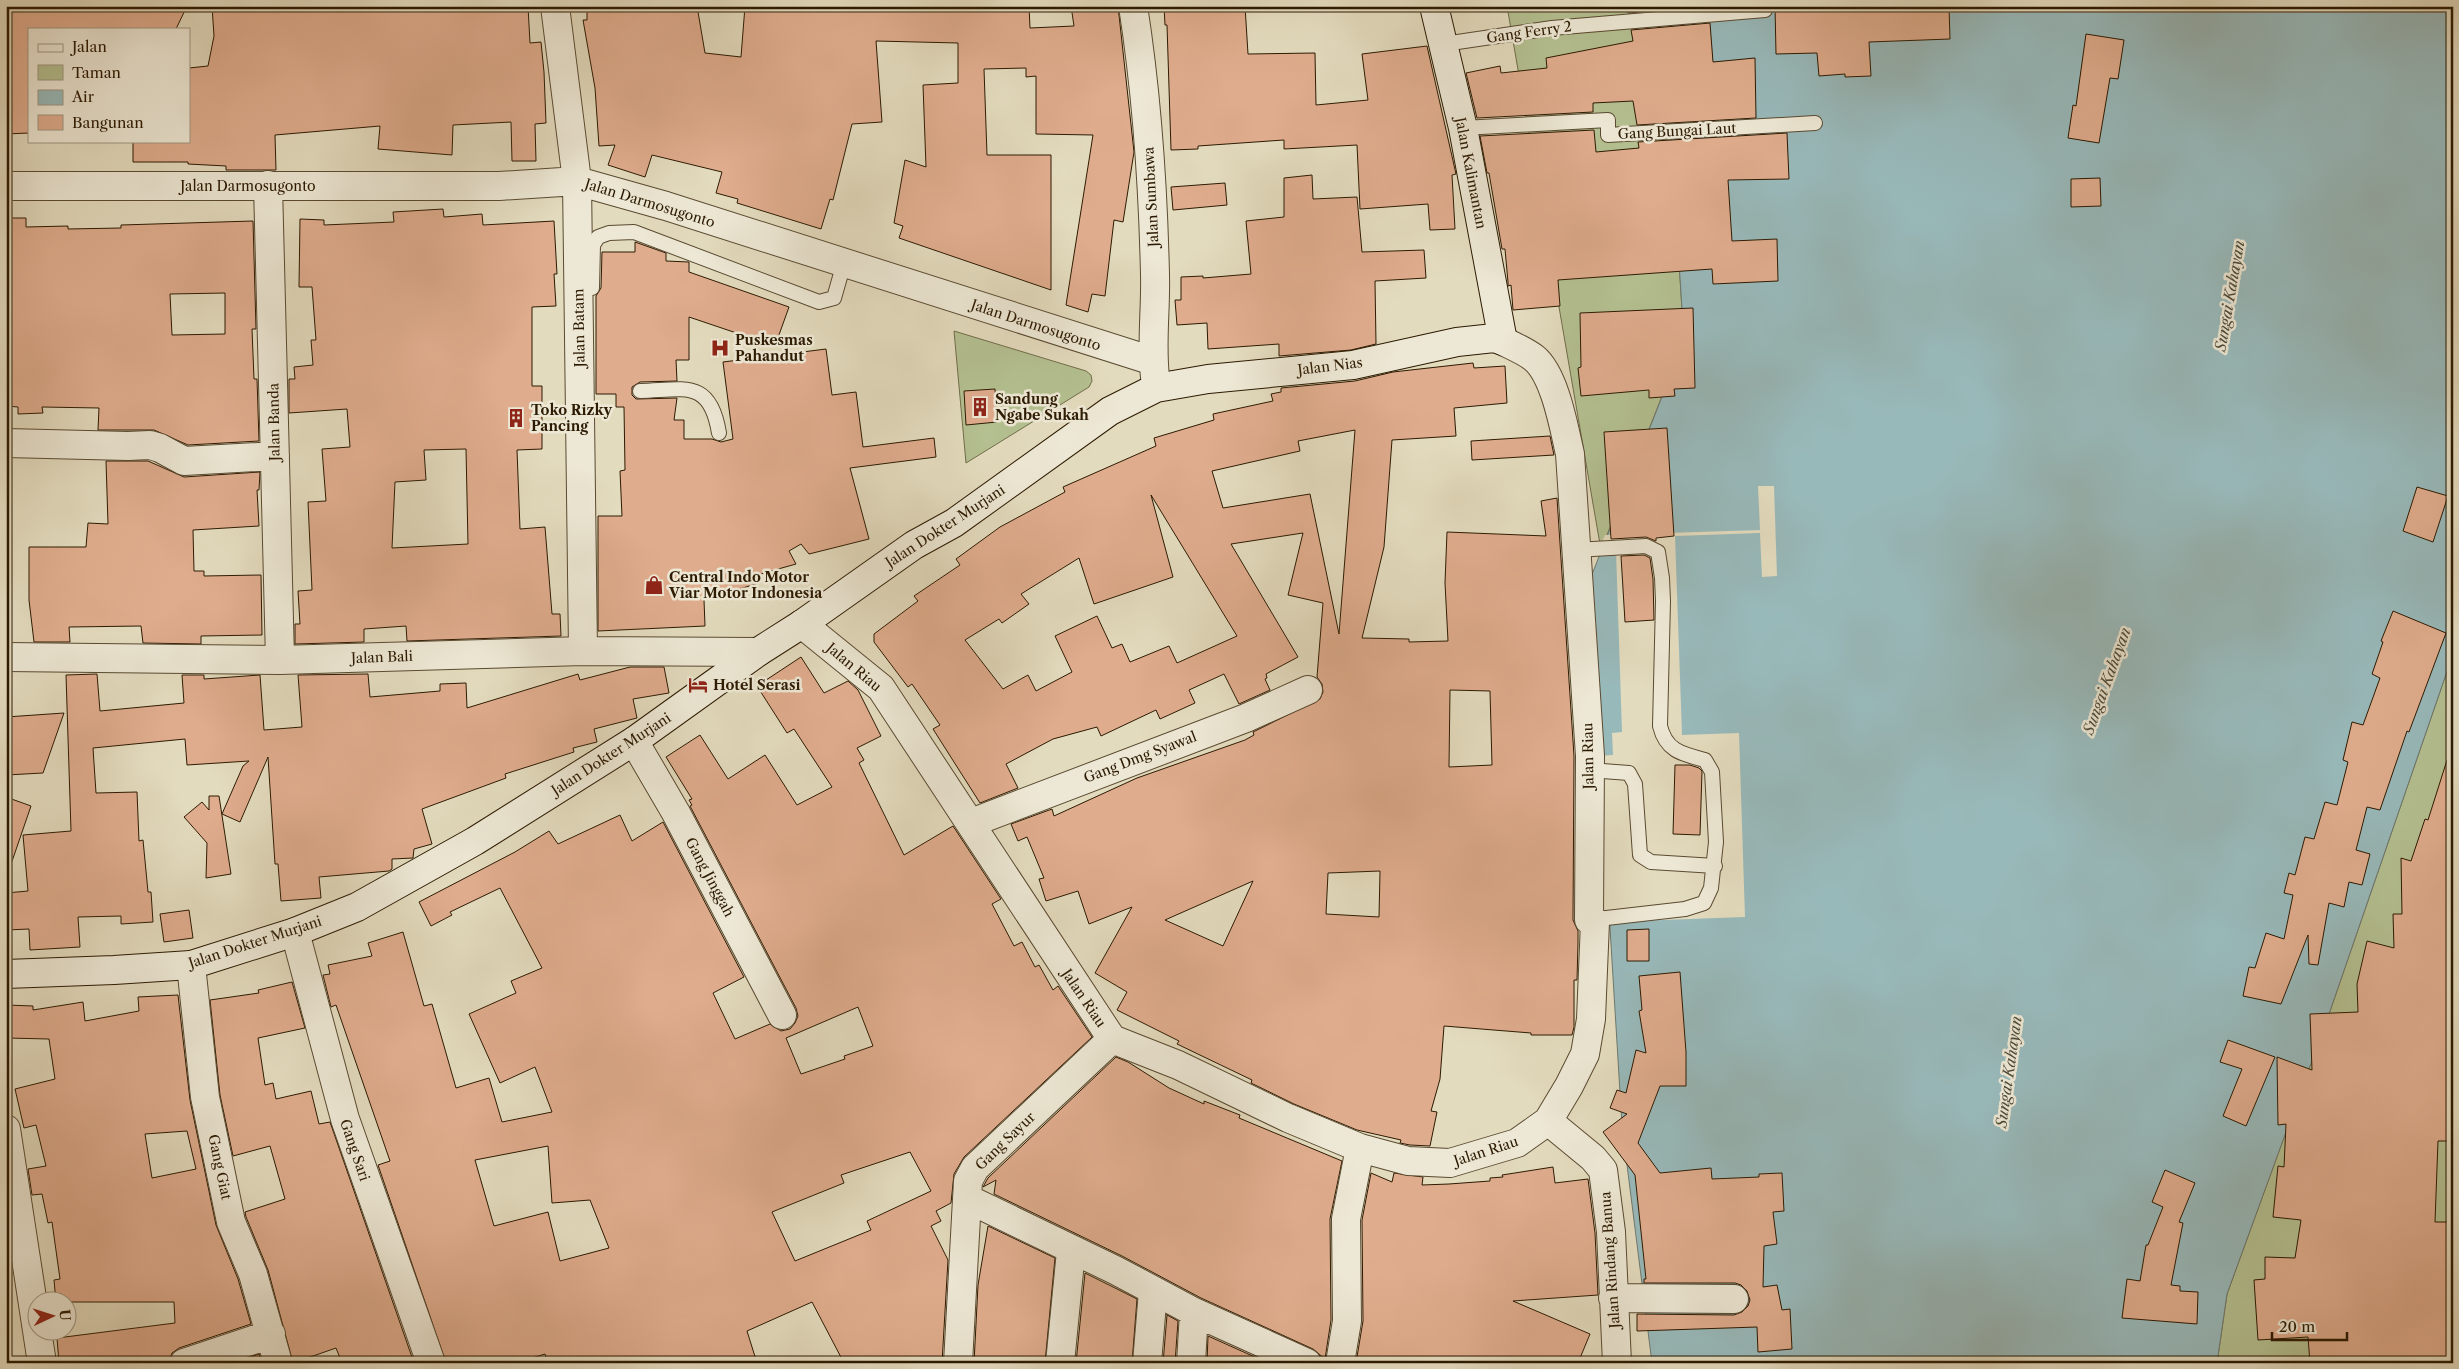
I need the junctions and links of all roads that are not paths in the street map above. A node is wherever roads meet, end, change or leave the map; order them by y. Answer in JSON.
{"nodes":[{"id":1,"x":555,"y":6,"type":"edge"},
{"id":2,"x":1133,"y":6,"type":"edge"},
{"id":3,"x":1434,"y":6,"type":"edge"},
{"id":4,"x":1765,"y":10,"type":"dead end"},
{"id":5,"x":1444,"y":44,"type":"junction"},
{"id":6,"x":1815,"y":124,"type":"dead end"},
{"id":7,"x":1463,"y":128,"type":"junction"},
{"id":8,"x":577,"y":181,"type":"junction"},
{"id":9,"x":268,"y":185,"type":"junction"},
{"id":10,"x":6,"y":186,"type":"edge"},
{"id":11,"x":844,"y":263,"type":"junction"},
{"id":12,"x":1503,"y":341,"type":"junction"},
{"id":13,"x":1153,"y":361,"type":"junction"},
{"id":14,"x":1156,"y":388,"type":"junction"},
{"id":15,"x":640,"y":391,"type":"dead end"},
{"id":16,"x":580,"y":393,"type":"junction"},
{"id":17,"x":719,"y":433,"type":"dead end"},
{"id":18,"x":6,"y":443,"type":"edge"},
{"id":19,"x":275,"y":456,"type":"junction"},
{"id":20,"x":1575,"y":550,"type":"junction"},
{"id":21,"x":802,"y":624,"type":"junction"},
{"id":22,"x":583,"y":652,"type":"junction"},
{"id":23,"x":758,"y":652,"type":"junction"},
{"id":24,"x":6,"y":657,"type":"edge"},
{"id":25,"x":280,"y":660,"type":"junction"},
{"id":26,"x":1308,"y":690,"type":"dead end"},
{"id":27,"x":634,"y":741,"type":"junction"},
{"id":28,"x":1589,"y":770,"type":"junction"},
{"id":29,"x":971,"y":823,"type":"junction"},
{"id":30,"x":1715,"y":866,"type":"junction"},
{"id":31,"x":1589,"y":920,"type":"junction"},
{"id":32,"x":295,"y":932,"type":"junction"},
{"id":33,"x":190,"y":965,"type":"junction"},
{"id":34,"x":6,"y":974,"type":"edge"},
{"id":35,"x":782,"y":1015,"type":"dead end"},
{"id":36,"x":1112,"y":1039,"type":"junction"},
{"id":37,"x":1548,"y":1121,"type":"junction"},
{"id":38,"x":6,"y":1129,"type":"edge"},
{"id":39,"x":1360,"y":1148,"type":"junction"},
{"id":40,"x":968,"y":1199,"type":"junction"},
{"id":41,"x":1072,"y":1251,"type":"junction"},
{"id":42,"x":1153,"y":1291,"type":"junction"},
{"id":43,"x":1613,"y":1298,"type":"junction"},
{"id":44,"x":1734,"y":1298,"type":"dead end"},
{"id":45,"x":1194,"y":1312,"type":"junction"},
{"id":46,"x":271,"y":1334,"type":"junction"},
{"id":47,"x":42,"y":1363,"type":"edge"},
{"id":48,"x":184,"y":1363,"type":"edge"},
{"id":49,"x":278,"y":1363,"type":"edge"},
{"id":50,"x":431,"y":1363,"type":"edge"},
{"id":51,"x":958,"y":1363,"type":"edge"},
{"id":52,"x":1060,"y":1363,"type":"edge"},
{"id":53,"x":1147,"y":1363,"type":"edge"},
{"id":54,"x":1191,"y":1363,"type":"edge"},
{"id":55,"x":1307,"y":1363,"type":"edge"},
{"id":56,"x":1340,"y":1363,"type":"edge"},
{"id":57,"x":1617,"y":1363,"type":"edge"}],
"edges":[{"from":1,"to":8,"type":"street","name":"Jalan Batam"},
{"from":2,"to":13,"type":"street","name":"Jalan Sumbawa"},
{"from":3,"to":5,"type":"street","name":"Jalan Kalimantan"},
{"from":4,"to":5,"type":"lane","name":"Gang Ferry 2"},
{"from":5,"to":7,"type":"street","name":"Jalan Kalimantan"},
{"from":6,"to":7,"type":"lane","name":"Gang Bungai Laut"},
{"from":7,"to":12,"type":"street","name":"Jalan Kalimantan"},
{"from":8,"to":9,"type":"street","name":"Jalan Darmosugonto"},
{"from":8,"to":11,"type":"street","name":"Jalan Darmosugonto"},
{"from":8,"to":16,"type":"street","name":"Jalan Batam"},
{"from":9,"to":10,"type":"street","name":"Jalan Darmosugonto"},
{"from":9,"to":19,"type":"street","name":"Jalan Banda"},
{"from":11,"to":13,"type":"street","name":"Jalan Darmosugonto"},
{"from":11,"to":16,"type":"lane"},
{"from":12,"to":14,"type":"street","name":"Jalan Nias"},
{"from":12,"to":20,"type":"street","name":"Jalan Riau"},
{"from":13,"to":14,"type":"street","name":"Jalan Sumbawa"},
{"from":14,"to":21,"type":"street","name":"Jalan Dokter Murjani"},
{"from":15,"to":17,"type":"lane"},
{"from":16,"to":22,"type":"street","name":"Jalan Batam"},
{"from":18,"to":19,"type":"street"},
{"from":19,"to":25,"type":"street","name":"Jalan Banda"},
{"from":20,"to":28,"type":"street","name":"Jalan Riau"},
{"from":20,"to":30,"type":"lane"},
{"from":21,"to":23,"type":"street","name":"Jalan Dokter Murjani"},
{"from":21,"to":29,"type":"street","name":"Jalan Riau"},
{"from":22,"to":23,"type":"street","name":"Jalan Bali"},
{"from":22,"to":25,"type":"street","name":"Jalan Bali"},
{"from":23,"to":27,"type":"street","name":"Jalan Dokter Murjani"},
{"from":24,"to":25,"type":"street","name":"Jalan Bali"},
{"from":26,"to":29,"type":"street","name":"Gang Dmg Syawal"},
{"from":27,"to":32,"type":"street","name":"Jalan Dokter Murjani"},
{"from":27,"to":35,"type":"street","name":"Gang Jinggah"},
{"from":28,"to":30,"type":"lane"},
{"from":28,"to":31,"type":"street","name":"Jalan Riau"},
{"from":29,"to":36,"type":"street","name":"Jalan Riau"},
{"from":30,"to":31,"type":"lane"},
{"from":31,"to":37,"type":"street","name":"Jalan Riau"},
{"from":32,"to":33,"type":"street","name":"Jalan Dokter Murjani"},
{"from":32,"to":50,"type":"street","name":"Gang Sari"},
{"from":33,"to":34,"type":"street","name":"Jalan Dokter Murjani"},
{"from":33,"to":46,"type":"street","name":"Gang Giat"},
{"from":36,"to":39,"type":"street","name":"Jalan Riau"},
{"from":36,"to":40,"type":"street","name":"Gang Sayur"},
{"from":37,"to":39,"type":"street","name":"Jalan Riau"},
{"from":37,"to":43,"type":"street","name":"Jalan Rindang Banua"},
{"from":38,"to":47,"type":"street"},
{"from":39,"to":56,"type":"street"},
{"from":40,"to":41,"type":"street"},
{"from":40,"to":51,"type":"street","name":"Gang Sayur"},
{"from":41,"to":42,"type":"street"},
{"from":41,"to":52,"type":"street"},
{"from":42,"to":45,"type":"street"},
{"from":42,"to":53,"type":"street"},
{"from":43,"to":44,"type":"street"},
{"from":43,"to":57,"type":"street","name":"Jalan Rindang Banua"},
{"from":45,"to":54,"type":"street"},
{"from":45,"to":55,"type":"street"},
{"from":46,"to":48,"type":"street"},
{"from":46,"to":49,"type":"street","name":"Gang Giat"}]}
